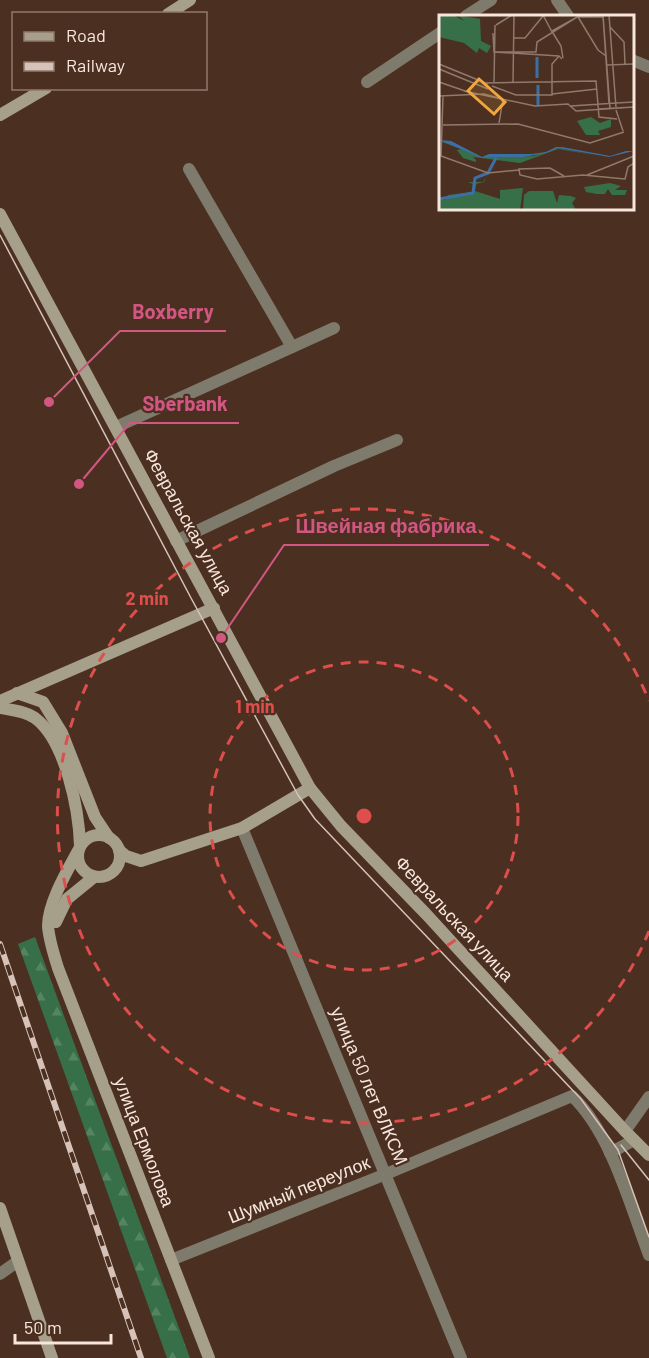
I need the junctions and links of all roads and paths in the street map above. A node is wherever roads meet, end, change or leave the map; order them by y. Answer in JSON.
{"nodes":[{"id":1,"x":190,"y":0,"type":"edge"},
{"id":2,"x":490,"y":0,"type":"edge"},
{"id":3,"x":557,"y":0,"type":"edge"},
{"id":4,"x":171,"y":12,"type":"edge"},
{"id":5,"x":468,"y":15,"type":"edge"},
{"id":6,"x":566,"y":15,"type":"edge"},
{"id":7,"x":439,"y":34,"type":"edge"},
{"id":8,"x":634,"y":60,"type":"edge"},
{"id":9,"x":649,"y":67,"type":"edge"},
{"id":10,"x":367,"y":82,"type":"dead end"},
{"id":11,"x":43,"y":90,"type":"edge"},
{"id":12,"x":0,"y":115,"type":"edge"},
{"id":13,"x":189,"y":168,"type":"dead end"},
{"id":14,"x":0,"y":214,"type":"edge"},
{"id":15,"x":334,"y":328,"type":"dead end"},
{"id":16,"x":292,"y":347,"type":"junction"},
{"id":17,"x":116,"y":427,"type":"junction"},
{"id":18,"x":397,"y":440,"type":"dead end"},
{"id":19,"x":176,"y":541,"type":"junction"},
{"id":20,"x":214,"y":608,"type":"junction"},
{"id":21,"x":17,"y":693,"type":"junction"},
{"id":22,"x":0,"y":701,"type":"edge"},
{"id":23,"x":0,"y":708,"type":"edge"},
{"id":24,"x":310,"y":788,"type":"junction"},
{"id":25,"x":242,"y":828,"type":"junction"},
{"id":26,"x":109,"y":838,"type":"junction"},
{"id":27,"x":79,"y":849,"type":"junction"},
{"id":28,"x":119,"y":850,"type":"junction"},
{"id":29,"x":141,"y":861,"type":"junction"},
{"id":30,"x":114,"y":871,"type":"junction"},
{"id":31,"x":94,"y":877,"type":"junction"},
{"id":32,"x":50,"y":937,"type":"junction"},
{"id":33,"x":649,"y":1096,"type":"edge"},
{"id":34,"x":629,"y":1136,"type":"junction"},
{"id":35,"x":610,"y":1153,"type":"junction"},
{"id":36,"x":649,"y":1155,"type":"edge"},
{"id":37,"x":386,"y":1174,"type":"junction"},
{"id":38,"x":0,"y":1208,"type":"edge"},
{"id":39,"x":649,"y":1255,"type":"edge"},
{"id":40,"x":171,"y":1260,"type":"junction"},
{"id":41,"x":18,"y":1261,"type":"junction"},
{"id":42,"x":0,"y":1274,"type":"edge"},
{"id":43,"x":52,"y":1358,"type":"edge"},
{"id":44,"x":209,"y":1358,"type":"edge"},
{"id":45,"x":461,"y":1358,"type":"edge"}],
"edges":[{"from":1,"to":4,"type":"street"},
{"from":2,"to":5,"type":"street"},
{"from":3,"to":6,"type":"street"},
{"from":7,"to":10,"type":"street"},
{"from":8,"to":9,"type":"street"},
{"from":11,"to":12,"type":"street"},
{"from":13,"to":16,"type":"street"},
{"from":14,"to":17,"type":"street","name":"Февральская улица"},
{"from":15,"to":16,"type":"street"},
{"from":16,"to":17,"type":"street"},
{"from":17,"to":19,"type":"street","name":"Февральская улица"},
{"from":18,"to":19,"type":"street"},
{"from":19,"to":20,"type":"street","name":"Февральская улица"},
{"from":20,"to":21,"type":"street"},
{"from":20,"to":24,"type":"street","name":"Февральская улица"},
{"from":21,"to":22,"type":"street"},
{"from":21,"to":26,"type":"street"},
{"from":23,"to":27,"type":"street"},
{"from":24,"to":25,"type":"street"},
{"from":24,"to":34,"type":"street","name":"Февральская улица"},
{"from":25,"to":29,"type":"street"},
{"from":25,"to":37,"type":"street","name":"улица 50 лет ВЛКСМ"},
{"from":26,"to":27,"type":"street"},
{"from":26,"to":28,"type":"street"},
{"from":27,"to":31,"type":"street"},
{"from":27,"to":32,"type":"street","name":"улица Ермолова"},
{"from":28,"to":29,"type":"street"},
{"from":28,"to":30,"type":"street"},
{"from":29,"to":30,"type":"street"},
{"from":30,"to":31,"type":"street"},
{"from":31,"to":32,"type":"street"},
{"from":32,"to":40,"type":"street","name":"улица Ермолова"},
{"from":33,"to":34,"type":"street"},
{"from":34,"to":35,"type":"street"},
{"from":34,"to":36,"type":"street","name":"Февральская улица"},
{"from":35,"to":37,"type":"street","name":"Шумный переулок"},
{"from":35,"to":39,"type":"street"},
{"from":37,"to":40,"type":"street","name":"Шумный переулок"},
{"from":37,"to":45,"type":"street","name":"улица 50 лет ВЛКСМ"},
{"from":38,"to":41,"type":"street"},
{"from":40,"to":44,"type":"street","name":"улица Ермолова"},
{"from":41,"to":42,"type":"street"},
{"from":41,"to":43,"type":"street"}]}
